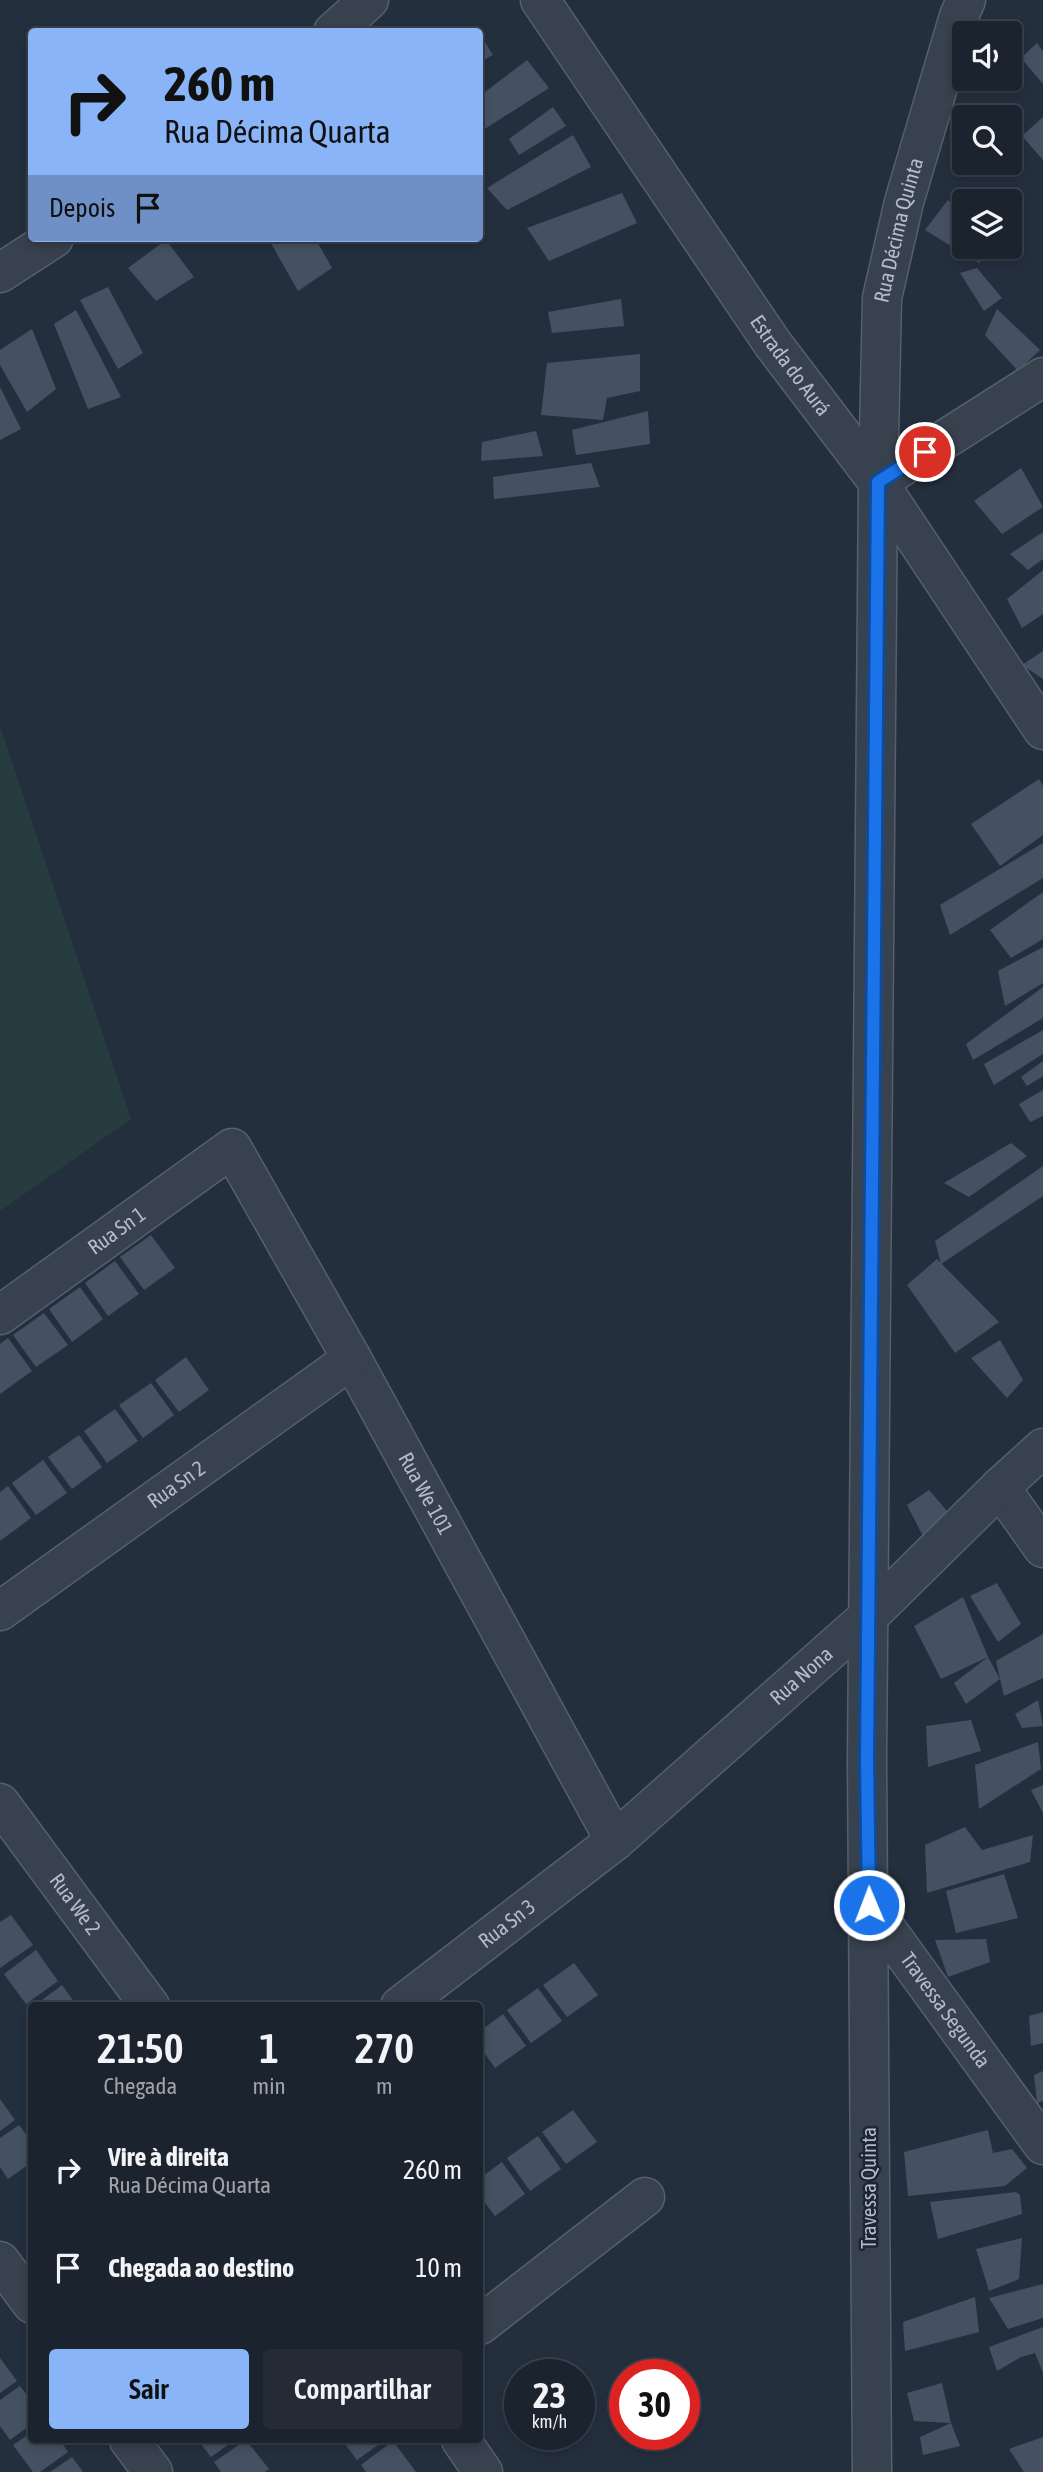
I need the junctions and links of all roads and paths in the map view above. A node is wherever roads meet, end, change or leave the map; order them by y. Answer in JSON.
{"nodes":[{"id":1,"x":369,"y":0,"type":"edge"},
{"id":2,"x":540,"y":0,"type":"edge"},
{"id":3,"x":964,"y":4,"type":"edge"},
{"id":4,"x":338,"y":28,"type":"edge"},
{"id":5,"x":48,"y":242,"type":"edge"},
{"id":6,"x":0,"y":273,"type":"edge"},
{"id":7,"x":1043,"y":377,"type":"edge"},
{"id":8,"x":878,"y":482,"type":"junction"},
{"id":9,"x":1043,"y":730,"type":"edge"},
{"id":10,"x":232,"y":1148,"type":"joint"},
{"id":11,"x":0,"y":1315,"type":"edge"},
{"id":12,"x":352,"y":1359,"type":"junction"},
{"id":13,"x":1043,"y":1448,"type":"edge"},
{"id":14,"x":1000,"y":1487,"type":"junction"},
{"id":15,"x":1043,"y":1548,"type":"edge"},
{"id":16,"x":0,"y":1611,"type":"edge"},
{"id":17,"x":869,"y":1616,"type":"junction"},
{"id":18,"x":0,"y":1803,"type":"edge"},
{"id":19,"x":615,"y":1841,"type":"junction"},
{"id":20,"x":869,"y":1905,"type":"junction"},
{"id":21,"x":147,"y":2002,"type":"edge"},
{"id":22,"x":405,"y":2002,"type":"edge"},
{"id":23,"x":1043,"y":2145,"type":"edge"},
{"id":24,"x":645,"y":2197,"type":"dead end"},
{"id":25,"x":483,"y":2323,"type":"edge"},
{"id":26,"x":132,"y":2443,"type":"edge"},
{"id":27,"x":463,"y":2443,"type":"edge"},
{"id":28,"x":153,"y":2472,"type":"edge"},
{"id":29,"x":484,"y":2472,"type":"edge"},
{"id":30,"x":872,"y":2472,"type":"edge"}],
"edges":[{"from":1,"to":4,"type":"street"},
{"from":2,"to":8,"type":"street","name":"Estrada do Aurá"},
{"from":3,"to":8,"type":"street","name":"Rua Décima Quinta"},
{"from":5,"to":6,"type":"street"},
{"from":7,"to":8,"type":"street"},
{"from":8,"to":9,"type":"street","name":"Estrada do Aurá"},
{"from":8,"to":17,"type":"street"},
{"from":10,"to":11,"type":"street","name":"Rua Sn 1"},
{"from":10,"to":12,"type":"street","name":"Rua We 101"},
{"from":12,"to":16,"type":"street","name":"Rua Sn 2"},
{"from":12,"to":19,"type":"street","name":"Rua We 101"},
{"from":13,"to":14,"type":"street","name":"Rua Nona"},
{"from":14,"to":15,"type":"street"},
{"from":14,"to":17,"type":"street","name":"Rua Nona"},
{"from":17,"to":19,"type":"street","name":"Rua Nona"},
{"from":17,"to":20,"type":"street"},
{"from":18,"to":21,"type":"street","name":"Rua We 2"},
{"from":19,"to":22,"type":"street","name":"Rua Sn 3"},
{"from":20,"to":23,"type":"street","name":"Travessa Segunda"},
{"from":20,"to":30,"type":"street","name":"Travessa Quinta"},
{"from":24,"to":25,"type":"street"},
{"from":26,"to":28,"type":"street"},
{"from":27,"to":29,"type":"street"}]}
